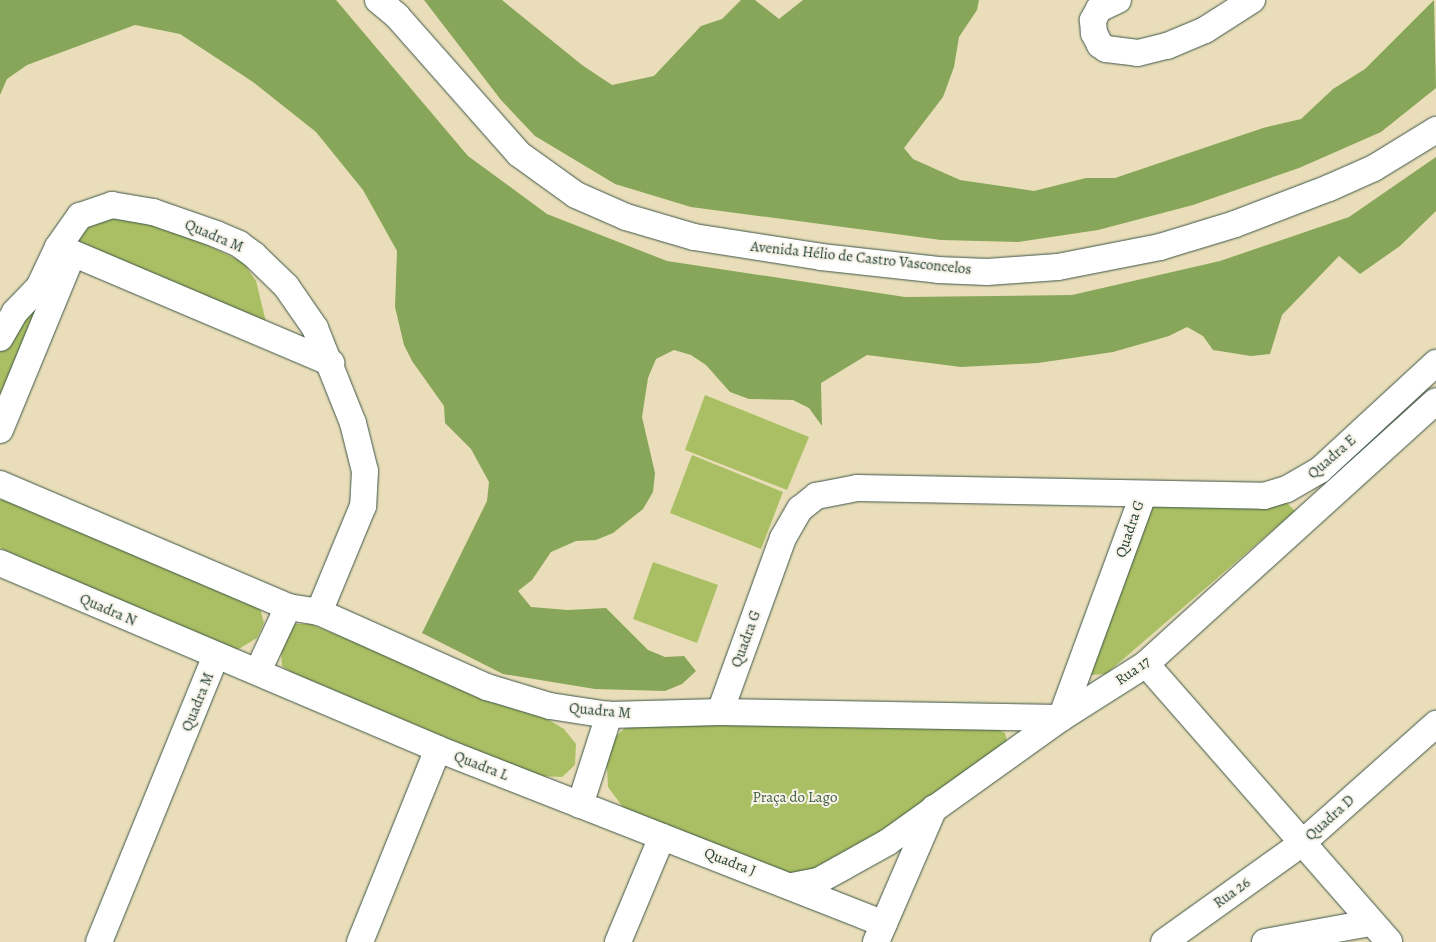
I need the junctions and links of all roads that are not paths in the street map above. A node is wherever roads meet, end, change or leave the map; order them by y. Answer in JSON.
{"nodes":[{"id":1,"x":378,"y":0,"type":"edge"},
{"id":2,"x":1118,"y":0,"type":"edge"},
{"id":3,"x":1252,"y":0,"type":"edge"},
{"id":4,"x":1436,"y":130,"type":"edge"},
{"id":5,"x":65,"y":251,"type":"junction"},
{"id":6,"x":0,"y":338,"type":"edge"},
{"id":7,"x":331,"y":363,"type":"junction"},
{"id":8,"x":1433,"y":371,"type":"edge"},
{"id":9,"x":1436,"y":401,"type":"edge"},
{"id":10,"x":0,"y":430,"type":"edge"},
{"id":11,"x":0,"y":484,"type":"edge"},
{"id":12,"x":1143,"y":495,"type":"junction"},
{"id":13,"x":0,"y":563,"type":"edge"},
{"id":14,"x":288,"y":607,"type":"junction"},
{"id":15,"x":319,"y":612,"type":"junction"},
{"id":16,"x":216,"y":656,"type":"junction"},
{"id":17,"x":1146,"y":664,"type":"junction"},
{"id":18,"x":258,"y":671,"type":"junction"},
{"id":19,"x":720,"y":712,"type":"junction"},
{"id":20,"x":609,"y":715,"type":"junction"},
{"id":21,"x":1061,"y":718,"type":"junction"},
{"id":22,"x":1436,"y":724,"type":"edge"},
{"id":23,"x":438,"y":750,"type":"junction"},
{"id":24,"x":580,"y":805,"type":"junction"},
{"id":25,"x":934,"y":807,"type":"junction"},
{"id":26,"x":662,"y":837,"type":"junction"},
{"id":27,"x":1301,"y":844,"type":"junction"},
{"id":28,"x":792,"y":886,"type":"junction"},
{"id":29,"x":1370,"y":923,"type":"junction"},
{"id":30,"x":880,"y":933,"type":"edge"},
{"id":31,"x":99,"y":942,"type":"edge"},
{"id":32,"x":360,"y":942,"type":"edge"},
{"id":33,"x":618,"y":942,"type":"edge"},
{"id":34,"x":1164,"y":942,"type":"edge"},
{"id":35,"x":1265,"y":942,"type":"edge"},
{"id":36,"x":1389,"y":942,"type":"edge"}],
"edges":[{"from":1,"to":4,"type":"street","name":"Avenida Hélio de Castro Vasconcelos"},
{"from":2,"to":3,"type":"street"},
{"from":5,"to":6,"type":"street","name":"Quadra M"},
{"from":5,"to":7,"type":"street"},
{"from":5,"to":7,"type":"street","name":"Quadra M"},
{"from":5,"to":10,"type":"street","name":"Quadra M"},
{"from":7,"to":15,"type":"street","name":"Quadra M"},
{"from":8,"to":12,"type":"street","name":"Quadra E"},
{"from":9,"to":17,"type":"street","name":"Rua 17"},
{"from":11,"to":14,"type":"street","name":"Quadra M"},
{"from":12,"to":19,"type":"street","name":"Quadra G"},
{"from":12,"to":21,"type":"street","name":"Quadra G"},
{"from":13,"to":16,"type":"street","name":"Quadra N"},
{"from":14,"to":15,"type":"street","name":"Quadra M"},
{"from":14,"to":18,"type":"street"},
{"from":15,"to":20,"type":"street","name":"Quadra M"},
{"from":16,"to":18,"type":"street","name":"Quadra M"},
{"from":16,"to":31,"type":"street","name":"Quadra M"},
{"from":17,"to":21,"type":"street","name":"Rua 17"},
{"from":17,"to":27,"type":"street"},
{"from":18,"to":23,"type":"street","name":"Quadra M"},
{"from":19,"to":20,"type":"street","name":"Quadra M"},
{"from":19,"to":21,"type":"street"},
{"from":20,"to":24,"type":"street"},
{"from":21,"to":25,"type":"street","name":"Rua 17"},
{"from":22,"to":27,"type":"street","name":"Quadra D"},
{"from":23,"to":24,"type":"street","name":"Quadra L"},
{"from":23,"to":32,"type":"street","name":"Quadra L"},
{"from":24,"to":26,"type":"street","name":"Quadra L"},
{"from":25,"to":28,"type":"street","name":"Rua 17"},
{"from":25,"to":30,"type":"street"},
{"from":26,"to":28,"type":"street","name":"Quadra J"},
{"from":26,"to":33,"type":"street"},
{"from":27,"to":29,"type":"street","name":"Quadra D"},
{"from":27,"to":34,"type":"street","name":"Rua 26"},
{"from":28,"to":30,"type":"street","name":"Quadra J"},
{"from":29,"to":35,"type":"street"},
{"from":29,"to":36,"type":"street","name":"Quadra D"}]}
